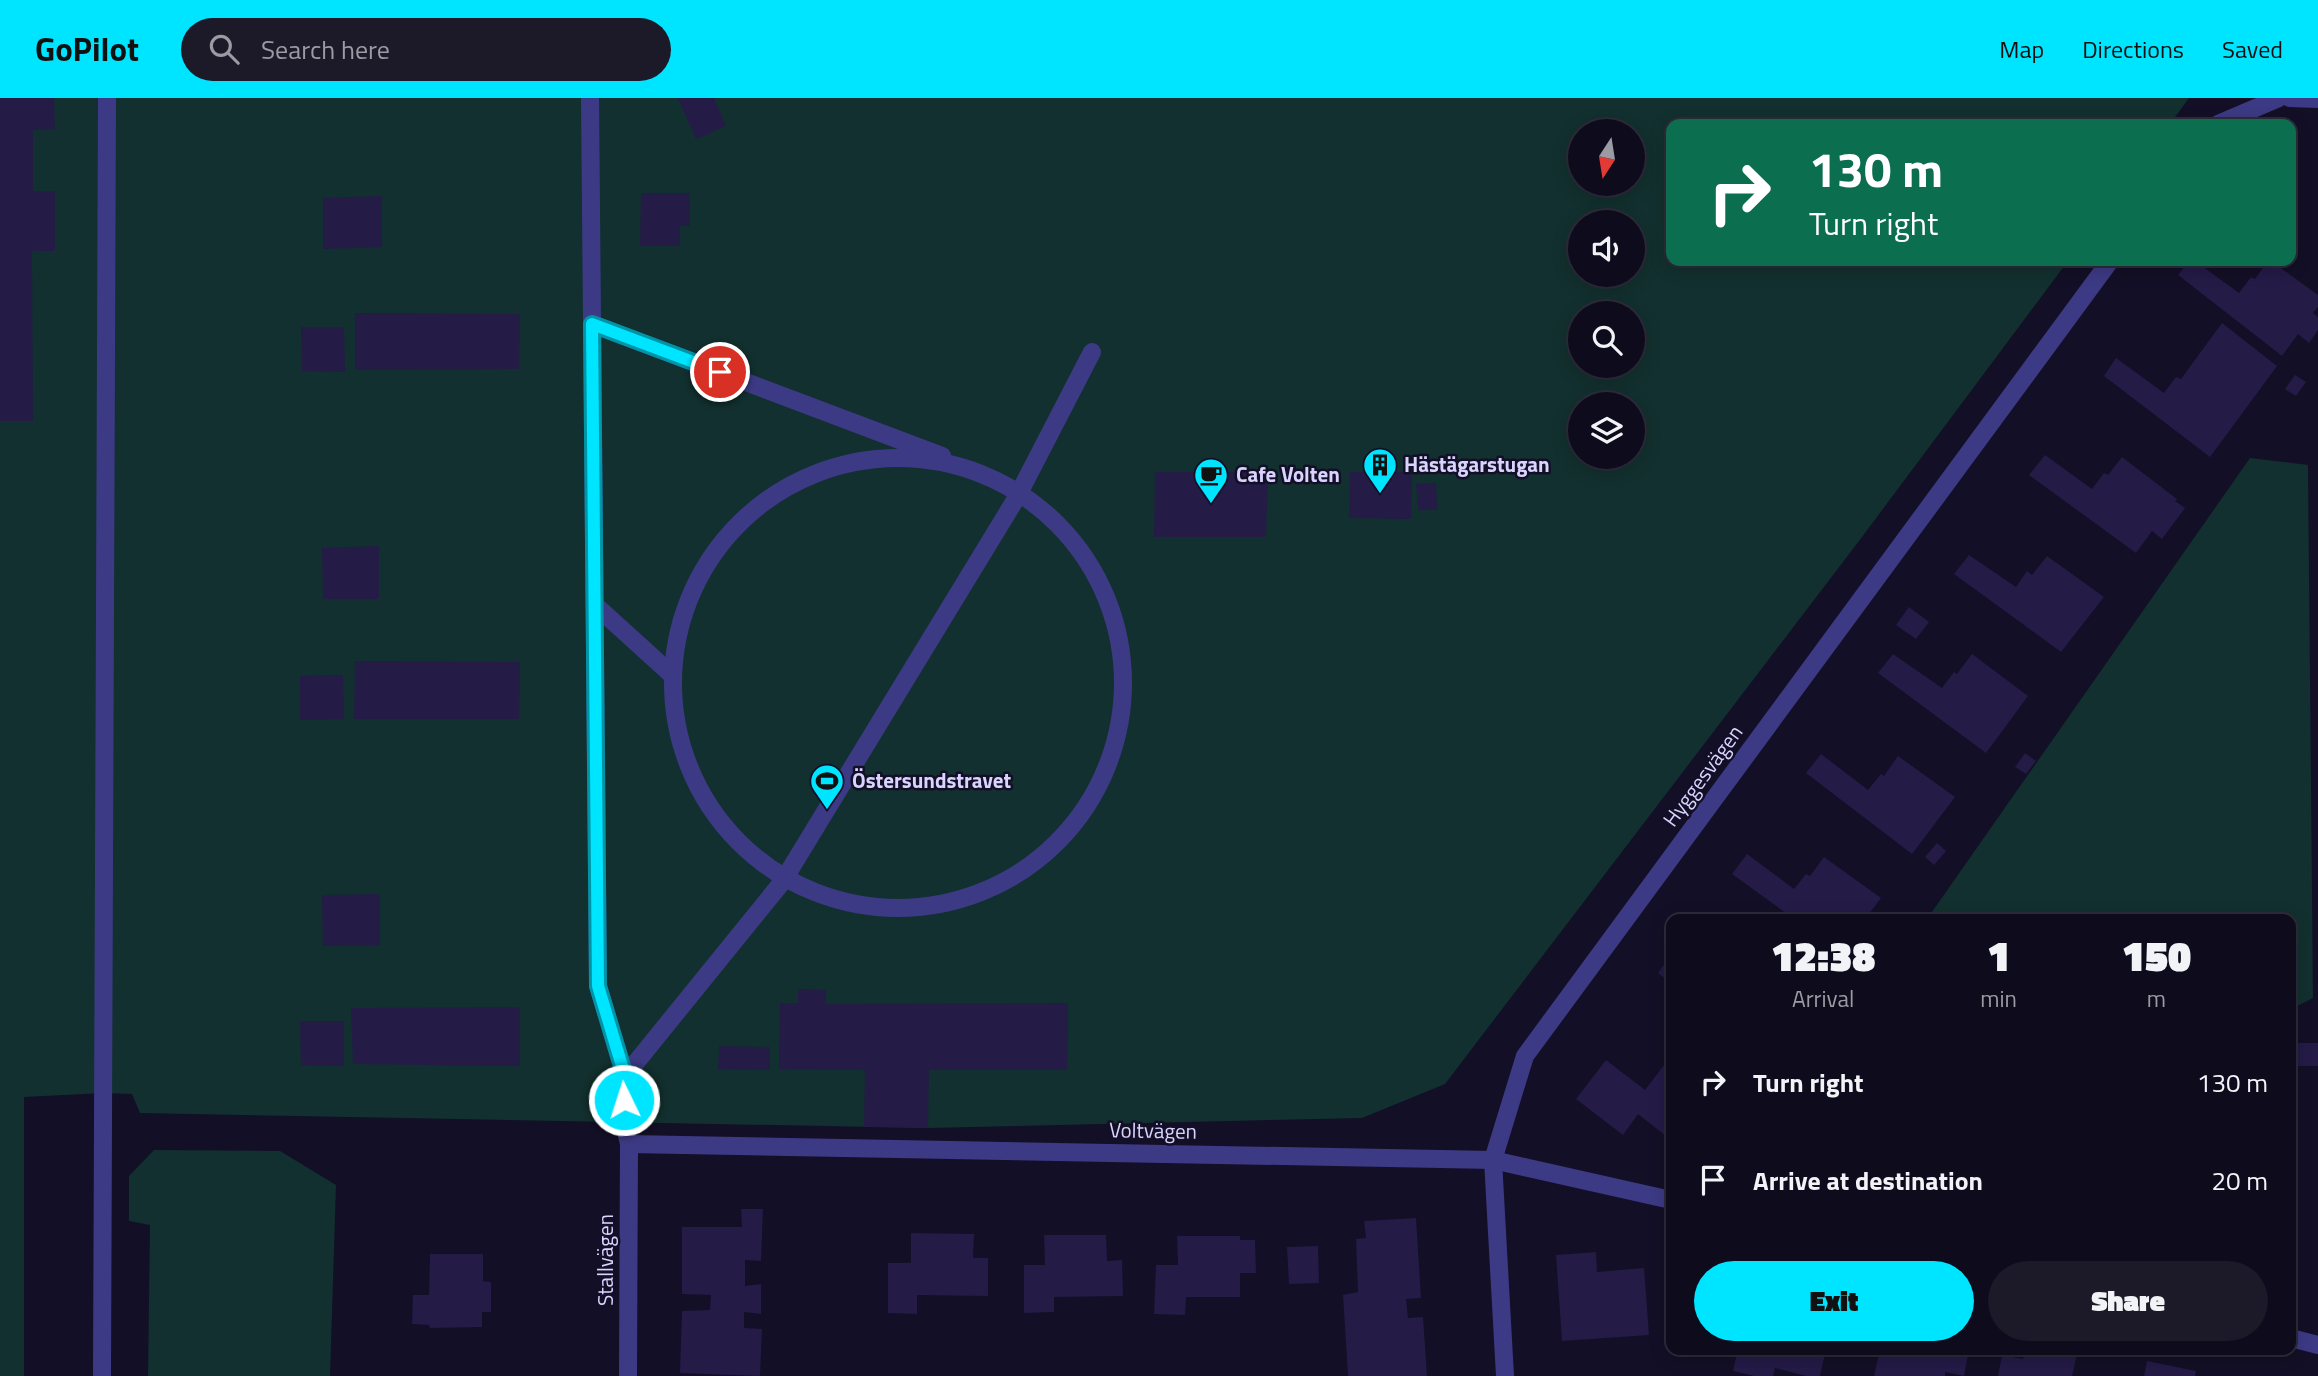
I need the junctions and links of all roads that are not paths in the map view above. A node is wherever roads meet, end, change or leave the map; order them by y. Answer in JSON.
{"nodes":[{"id":1,"x":107,"y":98,"type":"edge"},
{"id":2,"x":590,"y":98,"type":"edge"},
{"id":3,"x":2279,"y":98,"type":"edge"},
{"id":4,"x":2290,"y":98,"type":"edge"},
{"id":5,"x":2318,"y":99,"type":"edge"},
{"id":6,"x":2230,"y":119,"type":"edge"},
{"id":7,"x":2106,"y":266,"type":"edge"},
{"id":8,"x":592,"y":324,"type":"junction"},
{"id":9,"x":1091,"y":352,"type":"dead end"},
{"id":10,"x":951,"y":459,"type":"junction"},
{"id":11,"x":1017,"y":497,"type":"junction"},
{"id":12,"x":595,"y":605,"type":"junction"},
{"id":13,"x":671,"y":674,"type":"junction"},
{"id":14,"x":783,"y":881,"type":"junction"},
{"id":15,"x":625,"y":1076,"type":"junction"},
{"id":16,"x":629,"y":1144,"type":"junction"},
{"id":17,"x":1493,"y":1160,"type":"junction"},
{"id":18,"x":1666,"y":1199,"type":"edge"},
{"id":19,"x":2296,"y":1339,"type":"edge"},
{"id":20,"x":2318,"y":1345,"type":"edge"},
{"id":21,"x":102,"y":1376,"type":"edge"},
{"id":22,"x":628,"y":1376,"type":"edge"},
{"id":23,"x":1505,"y":1376,"type":"edge"}],
"edges":[{"from":1,"to":21,"type":"street"},
{"from":2,"to":8,"type":"street","name":"Stallvägen"},
{"from":3,"to":6,"type":"street"},
{"from":4,"to":5,"type":"street"},
{"from":7,"to":17,"type":"street","name":"Hyggesvägen"},
{"from":8,"to":10,"type":"street"},
{"from":8,"to":12,"type":"street","name":"Stallvägen"},
{"from":9,"to":11,"type":"street"},
{"from":10,"to":11,"type":"street"},
{"from":10,"to":13,"type":"street"},
{"from":11,"to":14,"type":"street"},
{"from":11,"to":14,"type":"street"},
{"from":12,"to":13,"type":"street"},
{"from":12,"to":15,"type":"street","name":"Stallvägen"},
{"from":13,"to":14,"type":"street"},
{"from":14,"to":15,"type":"street"},
{"from":15,"to":16,"type":"street","name":"Stallvägen"},
{"from":16,"to":17,"type":"street","name":"Voltvägen"},
{"from":16,"to":22,"type":"street","name":"Stallvägen"},
{"from":17,"to":18,"type":"street","name":"Voltvägen"},
{"from":17,"to":23,"type":"street","name":"Hyggesvägen"},
{"from":19,"to":20,"type":"street"}]}
